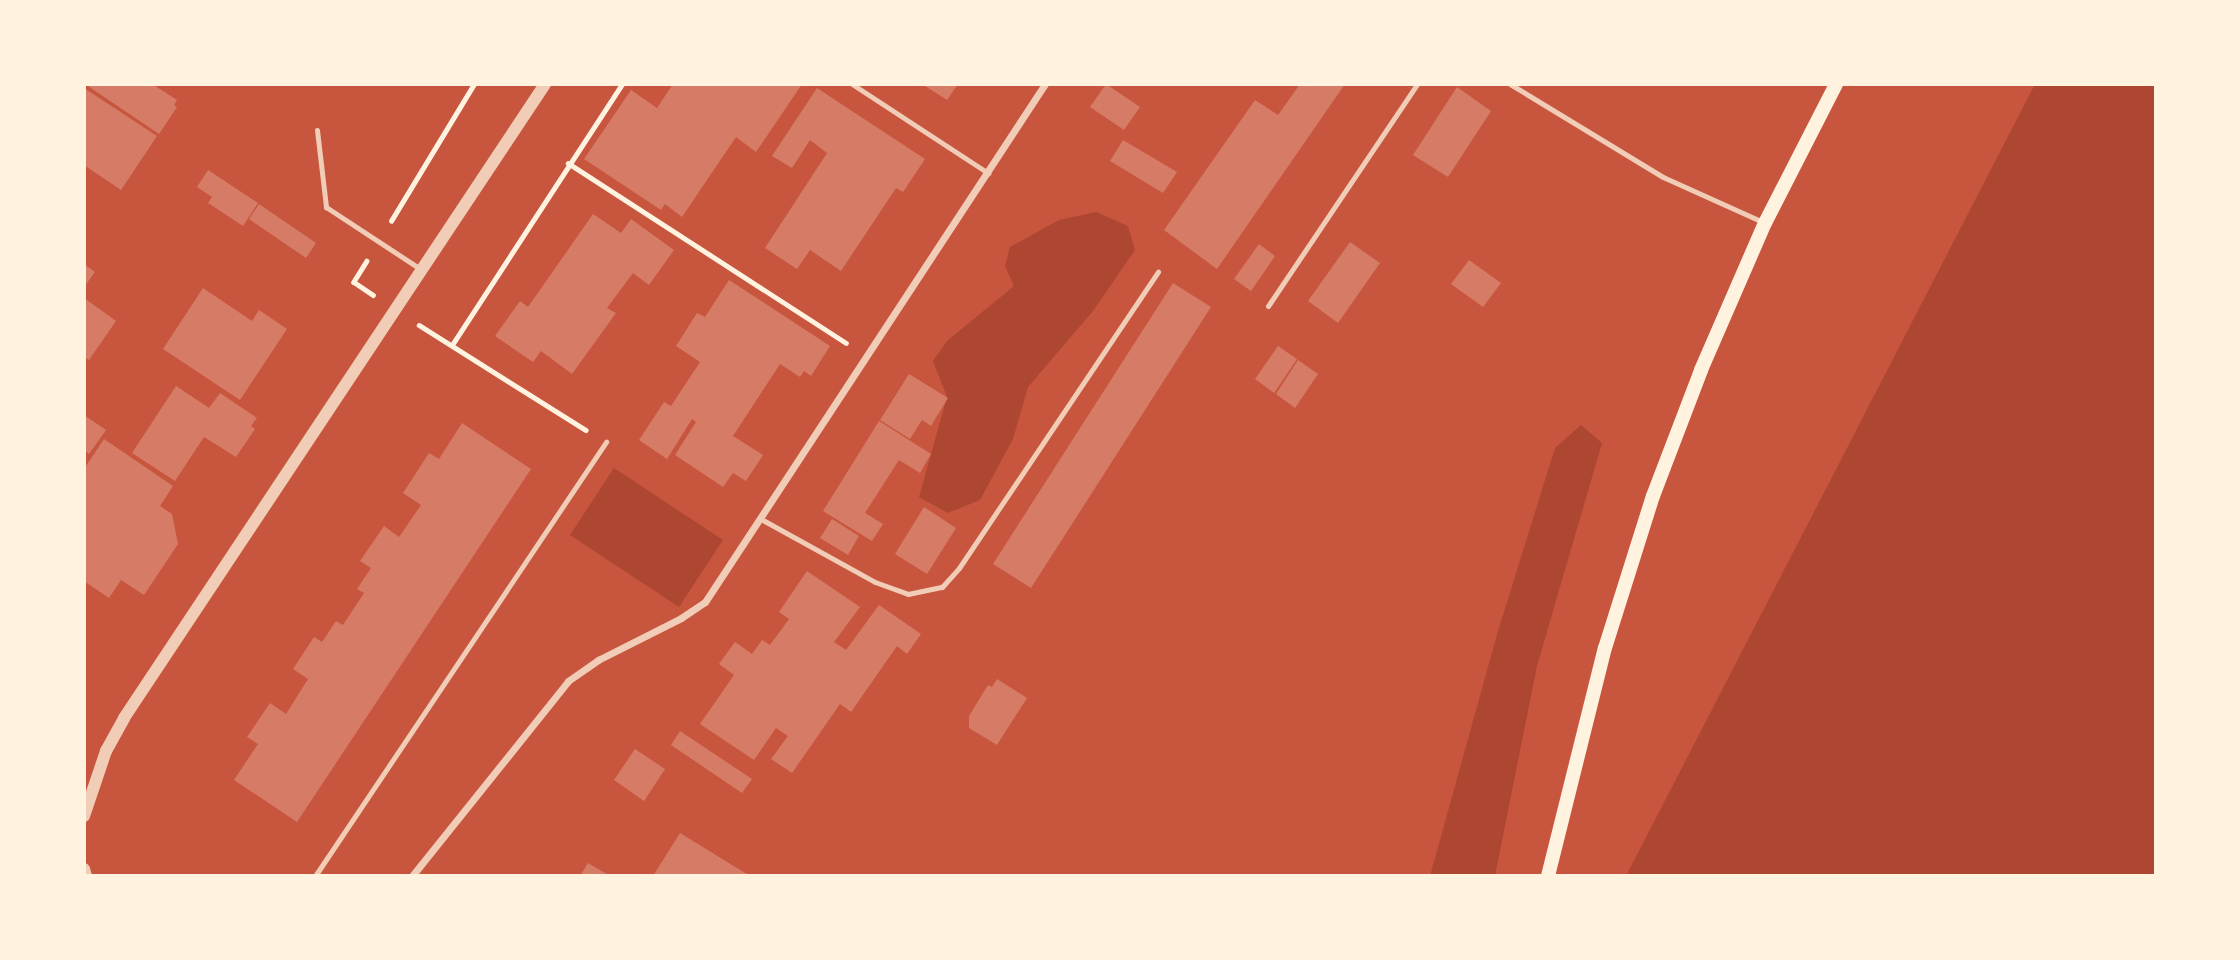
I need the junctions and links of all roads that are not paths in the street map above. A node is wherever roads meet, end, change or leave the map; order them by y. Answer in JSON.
{"nodes":[{"id":1,"x":545,"y":84,"type":"edge"},
{"id":2,"x":852,"y":84,"type":"edge"},
{"id":3,"x":1045,"y":84,"type":"edge"},
{"id":4,"x":1417,"y":84,"type":"edge"},
{"id":5,"x":1510,"y":84,"type":"edge"},
{"id":6,"x":1836,"y":84,"type":"edge"},
{"id":7,"x":317,"y":130,"type":"dead end"},
{"id":8,"x":988,"y":173,"type":"junction"},
{"id":9,"x":1765,"y":223,"type":"junction"},
{"id":10,"x":422,"y":270,"type":"junction"},
{"id":11,"x":1158,"y":272,"type":"dead end"},
{"id":12,"x":1268,"y":306,"type":"dead end"},
{"id":13,"x":606,"y":442,"type":"road end"},
{"id":14,"x":761,"y":519,"type":"junction"},
{"id":15,"x":84,"y":816,"type":"edge"},
{"id":16,"x":84,"y":869,"type":"edge"},
{"id":17,"x":86,"y":876,"type":"edge"},
{"id":18,"x":315,"y":876,"type":"edge"},
{"id":19,"x":412,"y":876,"type":"edge"},
{"id":20,"x":1548,"y":876,"type":"edge"}],
"edges":[{"from":1,"to":10,"type":"street"},
{"from":2,"to":8,"type":"lane"},
{"from":3,"to":8,"type":"street"},
{"from":4,"to":12,"type":"lane"},
{"from":5,"to":9,"type":"lane"},
{"from":6,"to":9,"type":"main road"},
{"from":7,"to":10,"type":"lane"},
{"from":8,"to":14,"type":"street"},
{"from":9,"to":20,"type":"main road"},
{"from":10,"to":15,"type":"street"},
{"from":11,"to":14,"type":"lane"},
{"from":13,"to":18,"type":"lane"},
{"from":14,"to":19,"type":"street"},
{"from":16,"to":17,"type":"street"}]}
